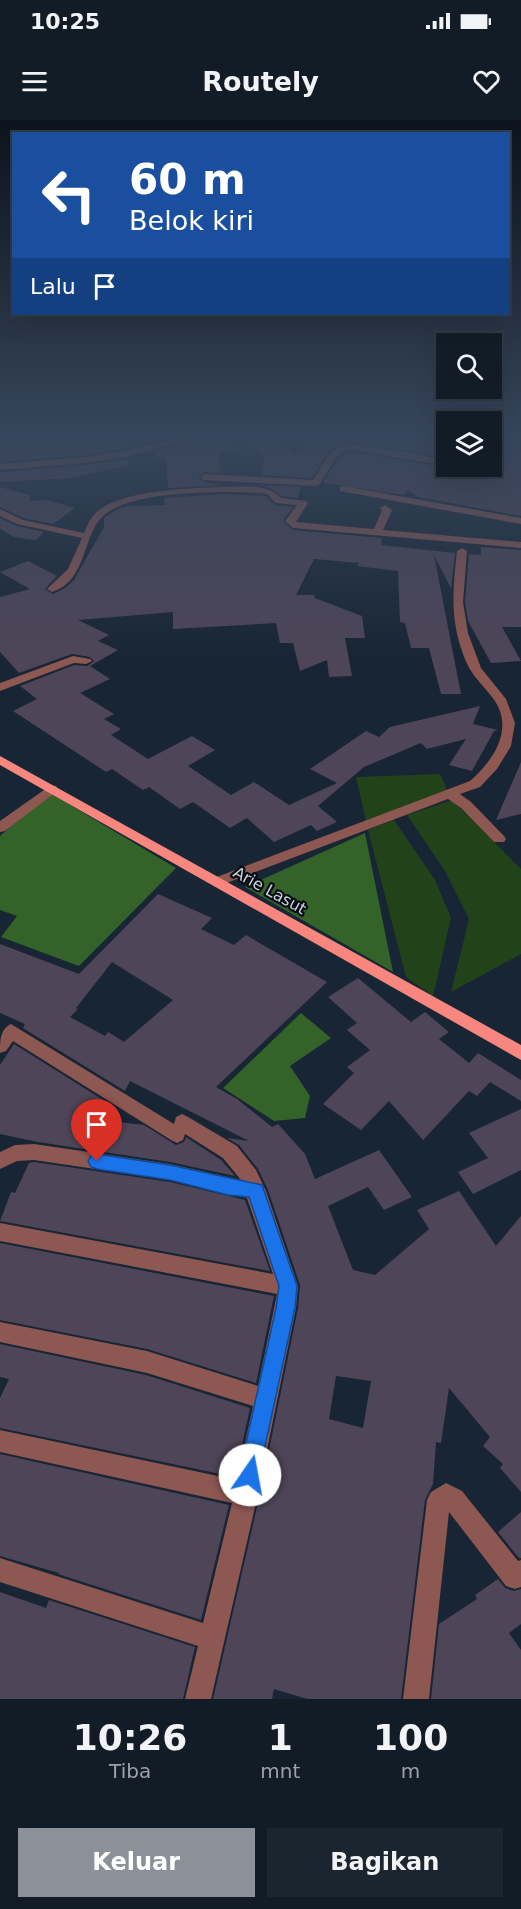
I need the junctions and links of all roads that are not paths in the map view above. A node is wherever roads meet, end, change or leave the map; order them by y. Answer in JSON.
{"nodes":[{"id":1,"x":108,"y":510,"type":"edge"},
{"id":2,"x":298,"y":510,"type":"edge"},
{"id":3,"x":387,"y":510,"type":"edge"},
{"id":4,"x":458,"y":510,"type":"edge"},
{"id":5,"x":0,"y":512,"type":"edge"},
{"id":6,"x":521,"y":521,"type":"edge"},
{"id":7,"x":377,"y":533,"type":"junction"},
{"id":8,"x":87,"y":537,"type":"junction"},
{"id":9,"x":521,"y":545,"type":"edge"},
{"id":10,"x":462,"y":551,"type":"dead end"},
{"id":11,"x":52,"y":589,"type":"dead end"},
{"id":12,"x":86,"y":661,"type":"dead end"},
{"id":13,"x":0,"y":687,"type":"edge"},
{"id":14,"x":0,"y":760,"type":"edge"},
{"id":15,"x":51,"y":789,"type":"junction"},
{"id":16,"x":450,"y":794,"type":"junction"},
{"id":17,"x":0,"y":828,"type":"edge"},
{"id":18,"x":499,"y":839,"type":"dead end"},
{"id":19,"x":219,"y":881,"type":"junction"},
{"id":20,"x":0,"y":1046,"type":"edge"},
{"id":21,"x":521,"y":1053,"type":"edge"},
{"id":22,"x":0,"y":1161,"type":"edge"},
{"id":23,"x":256,"y":1191,"type":"junction"},
{"id":24,"x":0,"y":1232,"type":"edge"},
{"id":25,"x":288,"y":1286,"type":"junction"},
{"id":26,"x":0,"y":1332,"type":"edge"},
{"id":27,"x":266,"y":1400,"type":"junction"},
{"id":28,"x":0,"y":1441,"type":"edge"},
{"id":29,"x":246,"y":1494,"type":"junction"},
{"id":30,"x":0,"y":1570,"type":"edge"},
{"id":31,"x":521,"y":1572,"type":"edge"},
{"id":32,"x":212,"y":1638,"type":"junction"},
{"id":33,"x":198,"y":1699,"type":"edge"},
{"id":34,"x":416,"y":1699,"type":"edge"}],
"edges":[{"from":1,"to":8,"type":"street"},
{"from":2,"to":7,"type":"street"},
{"from":3,"to":7,"type":"street"},
{"from":4,"to":6,"type":"street"},
{"from":5,"to":8,"type":"street"},
{"from":7,"to":9,"type":"street"},
{"from":8,"to":11,"type":"street"},
{"from":10,"to":16,"type":"street"},
{"from":12,"to":13,"type":"street"},
{"from":14,"to":15,"type":"main road","name":"Arie Lasut"},
{"from":15,"to":17,"type":"street"},
{"from":15,"to":19,"type":"main road","name":"Arie Lasut"},
{"from":16,"to":18,"type":"street"},
{"from":16,"to":19,"type":"street"},
{"from":19,"to":21,"type":"main road","name":"Arie Lasut"},
{"from":20,"to":23,"type":"street"},
{"from":22,"to":23,"type":"street"},
{"from":23,"to":25,"type":"street"},
{"from":24,"to":25,"type":"street"},
{"from":25,"to":27,"type":"street"},
{"from":26,"to":27,"type":"street"},
{"from":27,"to":29,"type":"street"},
{"from":28,"to":29,"type":"street"},
{"from":29,"to":32,"type":"street"},
{"from":30,"to":32,"type":"street"},
{"from":31,"to":34,"type":"street"},
{"from":32,"to":33,"type":"street"}]}
